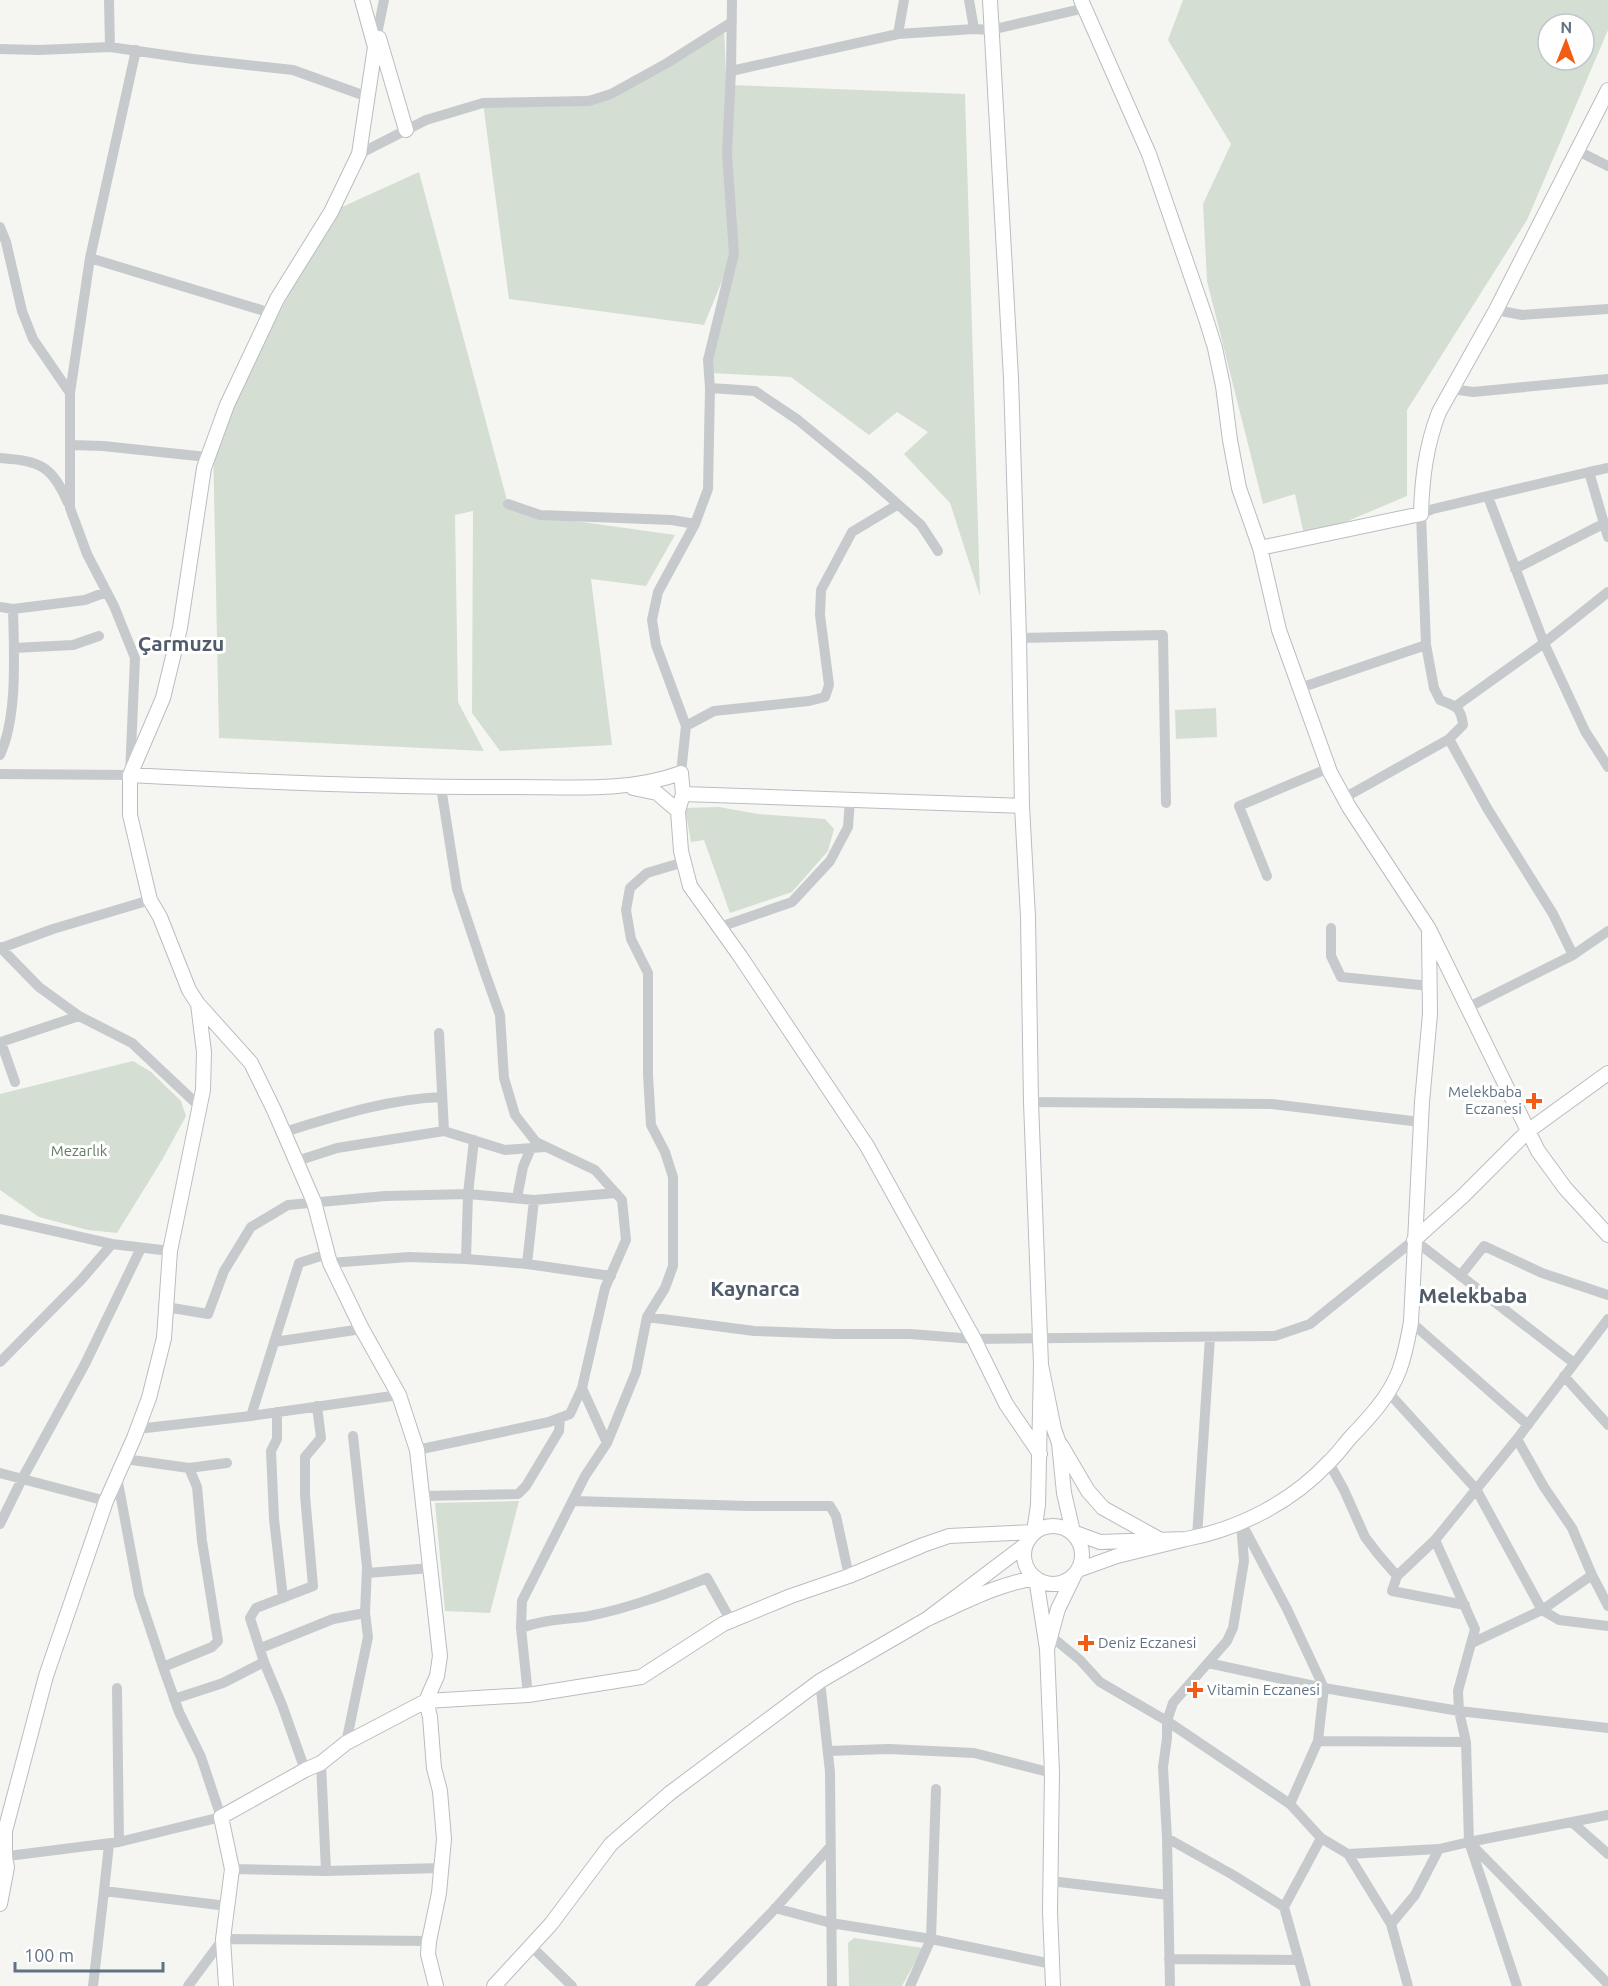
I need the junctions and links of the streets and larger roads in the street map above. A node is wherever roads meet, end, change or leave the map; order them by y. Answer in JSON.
{"nodes":[{"id":1,"x":109,"y":0,"type":"edge"},
{"id":2,"x":362,"y":0,"type":"edge"},
{"id":3,"x":384,"y":0,"type":"edge"},
{"id":4,"x":732,"y":0,"type":"edge"},
{"id":5,"x":904,"y":0,"type":"edge"},
{"id":6,"x":969,"y":0,"type":"edge"},
{"id":7,"x":990,"y":0,"type":"edge"},
{"id":8,"x":1083,"y":4,"type":"edge"},
{"id":9,"x":732,"y":22,"type":"junction"},
{"id":10,"x":975,"y":29,"type":"junction"},
{"id":11,"x":991,"y":30,"type":"junction"},
{"id":12,"x":898,"y":34,"type":"junction"},
{"id":13,"x":376,"y":40,"type":"junction"},
{"id":14,"x":110,"y":47,"type":"junction"},
{"id":15,"x":0,"y":49,"type":"edge"},
{"id":16,"x":135,"y":50,"type":"junction"},
{"id":17,"x":731,"y":71,"type":"junction"},
{"id":18,"x":1608,"y":90,"type":"edge"},
{"id":19,"x":368,"y":97,"type":"junction"},
{"id":20,"x":406,"y":130,"type":"junction"},
{"id":21,"x":1578,"y":151,"type":"junction"},
{"id":22,"x":359,"y":154,"type":"junction"},
{"id":23,"x":1608,"y":166,"type":"edge"},
{"id":24,"x":0,"y":227,"type":"edge"},
{"id":25,"x":90,"y":258,"type":"junction"},
{"id":26,"x":1608,"y":309,"type":"edge"},
{"id":27,"x":1496,"y":310,"type":"junction"},
{"id":28,"x":271,"y":313,"type":"junction"},
{"id":29,"x":1608,"y":379,"type":"edge"},
{"id":30,"x":710,"y":388,"type":"junction"},
{"id":31,"x":1452,"y":389,"type":"junction"},
{"id":32,"x":70,"y":393,"type":"junction"},
{"id":33,"x":70,"y":445,"type":"junction"},
{"id":34,"x":207,"y":457,"type":"junction"},
{"id":35,"x":0,"y":458,"type":"edge"},
{"id":36,"x":1608,"y":468,"type":"edge"},
{"id":37,"x":1589,"y":472,"type":"junction"},
{"id":38,"x":1488,"y":497,"type":"junction"},
{"id":39,"x":508,"y":504,"type":"dead end"},
{"id":40,"x":897,"y":505,"type":"junction"},
{"id":41,"x":70,"y":508,"type":"junction"},
{"id":42,"x":1421,"y":514,"type":"junction"},
{"id":43,"x":695,"y":524,"type":"junction"},
{"id":44,"x":1603,"y":524,"type":"junction"},
{"id":45,"x":1608,"y":537,"type":"edge"},
{"id":46,"x":1260,"y":549,"type":"junction"},
{"id":47,"x":938,"y":551,"type":"dead end"},
{"id":48,"x":1515,"y":569,"type":"junction"},
{"id":49,"x":106,"y":592,"type":"junction"},
{"id":50,"x":1608,"y":592,"type":"edge"},
{"id":51,"x":0,"y":607,"type":"edge"},
{"id":52,"x":13,"y":609,"type":"junction"},
{"id":53,"x":99,"y":636,"type":"dead end"},
{"id":54,"x":1019,"y":638,"type":"junction"},
{"id":55,"x":1544,"y":643,"type":"junction"},
{"id":56,"x":1426,"y":645,"type":"junction"},
{"id":57,"x":14,"y":648,"type":"junction"},
{"id":58,"x":1300,"y":688,"type":"junction"},
{"id":59,"x":1456,"y":706,"type":"junction"},
{"id":60,"x":5,"y":717,"type":"edge"},
{"id":61,"x":686,"y":726,"type":"junction"},
{"id":62,"x":1449,"y":739,"type":"junction"},
{"id":63,"x":0,"y":755,"type":"edge"},
{"id":64,"x":1608,"y":767,"type":"edge"},
{"id":65,"x":1329,"y":768,"type":"junction"},
{"id":66,"x":681,"y":772,"type":"junction"},
{"id":67,"x":0,"y":774,"type":"edge"},
{"id":68,"x":130,"y":776,"type":"junction"},
{"id":69,"x":628,"y":786,"type":"junction"},
{"id":70,"x":441,"y":788,"type":"junction"},
{"id":71,"x":683,"y":794,"type":"junction"},
{"id":72,"x":1344,"y":798,"type":"junction"},
{"id":73,"x":850,"y":800,"type":"junction"},
{"id":74,"x":1166,"y":803,"type":"dead end"},
{"id":75,"x":1022,"y":806,"type":"junction"},
{"id":76,"x":678,"y":811,"type":"junction"},
{"id":77,"x":684,"y":862,"type":"junction"},
{"id":78,"x":1267,"y":876,"type":"dead end"},
{"id":79,"x":150,"y":900,"type":"junction"},
{"id":80,"x":720,"y":927,"type":"junction"},
{"id":81,"x":1331,"y":928,"type":"dead end"},
{"id":82,"x":1428,"y":928,"type":"junction"},
{"id":83,"x":1608,"y":931,"type":"edge"},
{"id":84,"x":0,"y":948,"type":"edge"},
{"id":85,"x":1573,"y":955,"type":"junction"},
{"id":86,"x":1430,"y":986,"type":"junction"},
{"id":87,"x":198,"y":1004,"type":"junction"},
{"id":88,"x":1467,"y":1008,"type":"junction"},
{"id":89,"x":80,"y":1016,"type":"junction"},
{"id":90,"x":439,"y":1033,"type":"dead end"},
{"id":91,"x":1608,"y":1073,"type":"edge"},
{"id":92,"x":15,"y":1082,"type":"dead end"},
{"id":93,"x":442,"y":1097,"type":"junction"},
{"id":94,"x":1031,"y":1102,"type":"junction"},
{"id":95,"x":200,"y":1107,"type":"junction"},
{"id":96,"x":1420,"y":1122,"type":"junction"},
{"id":97,"x":444,"y":1131,"type":"junction"},
{"id":98,"x":1528,"y":1131,"type":"junction"},
{"id":99,"x":284,"y":1132,"type":"junction"},
{"id":100,"x":474,"y":1140,"type":"junction"},
{"id":101,"x":545,"y":1146,"type":"junction"},
{"id":102,"x":531,"y":1148,"type":"junction"},
{"id":103,"x":297,"y":1161,"type":"junction"},
{"id":104,"x":616,"y":1193,"type":"junction"},
{"id":105,"x":468,"y":1194,"type":"junction"},
{"id":106,"x":517,"y":1198,"type":"junction"},
{"id":107,"x":534,"y":1200,"type":"junction"},
{"id":108,"x":314,"y":1202,"type":"junction"},
{"id":109,"x":0,"y":1219,"type":"edge"},
{"id":110,"x":1608,"y":1235,"type":"edge"},
{"id":111,"x":1414,"y":1240,"type":"junction"},
{"id":112,"x":112,"y":1244,"type":"junction"},
{"id":113,"x":141,"y":1248,"type":"junction"},
{"id":114,"x":170,"y":1251,"type":"junction"},
{"id":115,"x":328,"y":1258,"type":"junction"},
{"id":116,"x":466,"y":1259,"type":"junction"},
{"id":117,"x":527,"y":1264,"type":"junction"},
{"id":118,"x":610,"y":1276,"type":"junction"},
{"id":119,"x":1460,"y":1276,"type":"junction"},
{"id":120,"x":1608,"y":1295,"type":"edge"},
{"id":121,"x":166,"y":1307,"type":"junction"},
{"id":122,"x":647,"y":1317,"type":"junction"},
{"id":123,"x":1608,"y":1319,"type":"edge"},
{"id":124,"x":1411,"y":1322,"type":"junction"},
{"id":125,"x":362,"y":1329,"type":"junction"},
{"id":126,"x":1210,"y":1337,"type":"junction"},
{"id":127,"x":1040,"y":1338,"type":"junction"},
{"id":128,"x":974,"y":1339,"type":"junction"},
{"id":129,"x":274,"y":1342,"type":"junction"},
{"id":130,"x":0,"y":1362,"type":"edge"},
{"id":131,"x":1574,"y":1363,"type":"junction"},
{"id":132,"x":1041,"y":1365,"type":"junction"},
{"id":133,"x":1564,"y":1376,"type":"junction"},
{"id":134,"x":582,"y":1388,"type":"junction"},
{"id":135,"x":1388,"y":1392,"type":"junction"},
{"id":136,"x":399,"y":1395,"type":"junction"},
{"id":137,"x":318,"y":1406,"type":"junction"},
{"id":138,"x":277,"y":1412,"type":"junction"},
{"id":139,"x":251,"y":1416,"type":"junction"},
{"id":140,"x":560,"y":1418,"type":"junction"},
{"id":141,"x":1528,"y":1425,"type":"junction"},
{"id":142,"x":1608,"y":1425,"type":"edge"},
{"id":143,"x":137,"y":1429,"type":"junction"},
{"id":144,"x":353,"y":1436,"type":"dead end"},
{"id":145,"x":1517,"y":1439,"type":"junction"},
{"id":146,"x":607,"y":1443,"type":"junction"},
{"id":147,"x":1059,"y":1443,"type":"junction"},
{"id":148,"x":417,"y":1450,"type":"junction"},
{"id":149,"x":1040,"y":1454,"type":"junction"},
{"id":150,"x":124,"y":1459,"type":"junction"},
{"id":151,"x":227,"y":1463,"type":"dead end"},
{"id":152,"x":1329,"y":1463,"type":"junction"},
{"id":153,"x":189,"y":1468,"type":"junction"},
{"id":154,"x":0,"y":1473,"type":"edge"},
{"id":155,"x":117,"y":1477,"type":"junction"},
{"id":156,"x":22,"y":1479,"type":"junction"},
{"id":157,"x":1476,"y":1489,"type":"junction"},
{"id":158,"x":423,"y":1496,"type":"junction"},
{"id":159,"x":106,"y":1501,"type":"junction"},
{"id":160,"x":573,"y":1501,"type":"junction"},
{"id":161,"x":1241,"y":1523,"type":"junction"},
{"id":162,"x":0,"y":1524,"type":"edge"},
{"id":163,"x":1034,"y":1532,"type":"junction"},
{"id":164,"x":1073,"y":1532,"type":"junction"},
{"id":165,"x":1191,"y":1538,"type":"junction"},
{"id":166,"x":1159,"y":1539,"type":"junction"},
{"id":167,"x":1435,"y":1540,"type":"junction"},
{"id":168,"x":1025,"y":1545,"type":"junction"},
{"id":169,"x":430,"y":1568,"type":"junction"},
{"id":170,"x":1077,"y":1572,"type":"junction"},
{"id":171,"x":367,"y":1573,"type":"junction"},
{"id":172,"x":1592,"y":1575,"type":"junction"},
{"id":173,"x":849,"y":1576,"type":"junction"},
{"id":174,"x":1397,"y":1576,"type":"junction"},
{"id":175,"x":1036,"y":1578,"type":"junction"},
{"id":176,"x":283,"y":1598,"type":"junction"},
{"id":177,"x":1465,"y":1605,"type":"junction"},
{"id":178,"x":1608,"y":1606,"type":"edge"},
{"id":179,"x":1542,"y":1610,"type":"junction"},
{"id":180,"x":365,"y":1613,"type":"junction"},
{"id":181,"x":927,"y":1618,"type":"junction"},
{"id":182,"x":731,"y":1621,"type":"junction"},
{"id":183,"x":1608,"y":1626,"type":"edge"},
{"id":184,"x":521,"y":1628,"type":"junction"},
{"id":185,"x":1049,"y":1643,"type":"junction"},
{"id":186,"x":1472,"y":1643,"type":"junction"},
{"id":187,"x":261,"y":1648,"type":"junction"},
{"id":188,"x":264,"y":1662,"type":"junction"},
{"id":189,"x":1208,"y":1664,"type":"junction"},
{"id":190,"x":163,"y":1667,"type":"junction"},
{"id":191,"x":820,"y":1681,"type":"junction"},
{"id":192,"x":117,"y":1688,"type":"dead end"},
{"id":193,"x":1324,"y":1688,"type":"junction"},
{"id":194,"x":528,"y":1695,"type":"junction"},
{"id":195,"x":174,"y":1699,"type":"junction"},
{"id":196,"x":426,"y":1701,"type":"junction"},
{"id":197,"x":1459,"y":1711,"type":"junction"},
{"id":198,"x":1167,"y":1721,"type":"junction"},
{"id":199,"x":1608,"y":1728,"type":"edge"},
{"id":200,"x":1318,"y":1741,"type":"junction"},
{"id":201,"x":1466,"y":1742,"type":"junction"},
{"id":202,"x":346,"y":1743,"type":"junction"},
{"id":203,"x":828,"y":1751,"type":"junction"},
{"id":204,"x":321,"y":1763,"type":"junction"},
{"id":205,"x":305,"y":1770,"type":"junction"},
{"id":206,"x":1052,"y":1773,"type":"junction"},
{"id":207,"x":936,"y":1790,"type":"dead end"},
{"id":208,"x":1290,"y":1804,"type":"junction"},
{"id":209,"x":1608,"y":1815,"type":"edge"},
{"id":210,"x":221,"y":1817,"type":"junction"},
{"id":211,"x":1573,"y":1823,"type":"junction"},
{"id":212,"x":1167,"y":1838,"type":"junction"},
{"id":213,"x":1321,"y":1838,"type":"junction"},
{"id":214,"x":1470,"y":1842,"type":"junction"},
{"id":215,"x":114,"y":1843,"type":"junction"},
{"id":216,"x":830,"y":1847,"type":"junction"},
{"id":217,"x":1439,"y":1849,"type":"junction"},
{"id":218,"x":1348,"y":1854,"type":"junction"},
{"id":219,"x":1608,"y":1854,"type":"edge"},
{"id":220,"x":2,"y":1857,"type":"edge"},
{"id":221,"x":441,"y":1868,"type":"junction"},
{"id":222,"x":232,"y":1869,"type":"junction"},
{"id":223,"x":326,"y":1871,"type":"junction"},
{"id":224,"x":1051,"y":1881,"type":"junction"},
{"id":225,"x":104,"y":1891,"type":"junction"},
{"id":226,"x":1168,"y":1895,"type":"junction"},
{"id":227,"x":0,"y":1904,"type":"edge"},
{"id":228,"x":227,"y":1906,"type":"junction"},
{"id":229,"x":1284,"y":1907,"type":"junction"},
{"id":230,"x":775,"y":1908,"type":"junction"},
{"id":231,"x":831,"y":1923,"type":"junction"},
{"id":232,"x":1391,"y":1924,"type":"junction"},
{"id":233,"x":223,"y":1939,"type":"junction"},
{"id":234,"x":931,"y":1939,"type":"junction"},
{"id":235,"x":429,"y":1941,"type":"junction"},
{"id":236,"x":531,"y":1946,"type":"junction"},
{"id":237,"x":1169,"y":1959,"type":"junction"},
{"id":238,"x":1299,"y":1960,"type":"junction"},
{"id":239,"x":1052,"y":1964,"type":"junction"},
{"id":240,"x":1608,"y":1984,"type":"edge"},
{"id":241,"x":1053,"y":1985,"type":"edge"},
{"id":242,"x":93,"y":1986,"type":"edge"},
{"id":243,"x":188,"y":1986,"type":"edge"},
{"id":244,"x":226,"y":1986,"type":"edge"},
{"id":245,"x":436,"y":1986,"type":"edge"},
{"id":246,"x":494,"y":1986,"type":"edge"},
{"id":247,"x":572,"y":1986,"type":"edge"},
{"id":248,"x":700,"y":1986,"type":"edge"},
{"id":249,"x":832,"y":1986,"type":"edge"},
{"id":250,"x":910,"y":1986,"type":"edge"},
{"id":251,"x":1170,"y":1986,"type":"edge"},
{"id":252,"x":1306,"y":1986,"type":"edge"},
{"id":253,"x":1408,"y":1986,"type":"edge"},
{"id":254,"x":1517,"y":1986,"type":"edge"}],
"edges":[{"from":1,"to":14,"type":"street"},
{"from":2,"to":13,"type":"street"},
{"from":3,"to":13,"type":"street"},
{"from":4,"to":9,"type":"street"},
{"from":5,"to":12,"type":"street"},
{"from":6,"to":10,"type":"street"},
{"from":7,"to":11,"type":"street"},
{"from":8,"to":11,"type":"street"},
{"from":8,"to":46,"type":"street"},
{"from":9,"to":17,"type":"street"},
{"from":9,"to":20,"type":"street"},
{"from":10,"to":11,"type":"street"},
{"from":10,"to":12,"type":"street"},
{"from":11,"to":54,"type":"street"},
{"from":12,"to":17,"type":"street"},
{"from":13,"to":19,"type":"street"},
{"from":13,"to":20,"type":"street"},
{"from":14,"to":15,"type":"street"},
{"from":14,"to":16,"type":"street"},
{"from":16,"to":19,"type":"street"},
{"from":16,"to":25,"type":"street"},
{"from":17,"to":30,"type":"street"},
{"from":18,"to":21,"type":"street"},
{"from":19,"to":22,"type":"street"},
{"from":20,"to":22,"type":"street"},
{"from":21,"to":23,"type":"street"},
{"from":21,"to":27,"type":"street"},
{"from":22,"to":28,"type":"street"},
{"from":24,"to":32,"type":"street"},
{"from":25,"to":28,"type":"street"},
{"from":25,"to":32,"type":"street"},
{"from":26,"to":27,"type":"street"},
{"from":27,"to":31,"type":"street"},
{"from":28,"to":34,"type":"street"},
{"from":29,"to":31,"type":"street"},
{"from":30,"to":40,"type":"street"},
{"from":30,"to":43,"type":"street"},
{"from":31,"to":42,"type":"street"},
{"from":32,"to":33,"type":"street"},
{"from":33,"to":34,"type":"street"},
{"from":33,"to":41,"type":"street"},
{"from":34,"to":68,"type":"street"},
{"from":35,"to":41,"type":"street"},
{"from":36,"to":37,"type":"street"},
{"from":37,"to":38,"type":"street"},
{"from":37,"to":44,"type":"street"},
{"from":38,"to":42,"type":"street"},
{"from":38,"to":48,"type":"street"},
{"from":39,"to":43,"type":"street"},
{"from":40,"to":47,"type":"street"},
{"from":40,"to":61,"type":"street"},
{"from":41,"to":49,"type":"street"},
{"from":42,"to":46,"type":"street"},
{"from":42,"to":56,"type":"street"},
{"from":43,"to":61,"type":"street"},
{"from":44,"to":45,"type":"street"},
{"from":44,"to":48,"type":"street"},
{"from":46,"to":58,"type":"street"},
{"from":48,"to":55,"type":"street"},
{"from":49,"to":52,"type":"street"},
{"from":49,"to":68,"type":"street"},
{"from":50,"to":55,"type":"street"},
{"from":51,"to":52,"type":"street"},
{"from":52,"to":57,"type":"street"},
{"from":53,"to":57,"type":"street"},
{"from":54,"to":74,"type":"street"},
{"from":54,"to":75,"type":"street"},
{"from":55,"to":59,"type":"street"},
{"from":55,"to":64,"type":"street"},
{"from":56,"to":58,"type":"street"},
{"from":56,"to":59,"type":"street"},
{"from":57,"to":60,"type":"street"},
{"from":58,"to":65,"type":"street"},
{"from":59,"to":62,"type":"street"},
{"from":60,"to":63,"type":"street"},
{"from":61,"to":66,"type":"street"},
{"from":62,"to":72,"type":"street"},
{"from":62,"to":85,"type":"street"},
{"from":65,"to":72,"type":"street"},
{"from":65,"to":78,"type":"street"},
{"from":66,"to":69,"type":"street"},
{"from":66,"to":71,"type":"street"},
{"from":67,"to":68,"type":"street"},
{"from":68,"to":70,"type":"street"},
{"from":68,"to":79,"type":"street"},
{"from":69,"to":70,"type":"street"},
{"from":69,"to":76,"type":"street"},
{"from":70,"to":101,"type":"street"},
{"from":71,"to":73,"type":"street"},
{"from":71,"to":76,"type":"street"},
{"from":72,"to":82,"type":"street"},
{"from":73,"to":75,"type":"street"},
{"from":73,"to":80,"type":"street"},
{"from":75,"to":94,"type":"street"},
{"from":76,"to":77,"type":"street"},
{"from":77,"to":80,"type":"street"},
{"from":77,"to":122,"type":"street"},
{"from":79,"to":84,"type":"street"},
{"from":79,"to":87,"type":"street"},
{"from":80,"to":128,"type":"street"},
{"from":81,"to":86,"type":"street"},
{"from":82,"to":86,"type":"street"},
{"from":82,"to":88,"type":"street"},
{"from":83,"to":85,"type":"street"},
{"from":84,"to":89,"type":"street"},
{"from":85,"to":88,"type":"street"},
{"from":86,"to":96,"type":"street"},
{"from":87,"to":95,"type":"street"},
{"from":87,"to":99,"type":"street"},
{"from":88,"to":98,"type":"street"},
{"from":89,"to":92,"type":"street"},
{"from":89,"to":95,"type":"street"},
{"from":90,"to":93,"type":"street"},
{"from":91,"to":98,"type":"street"},
{"from":93,"to":97,"type":"street"},
{"from":93,"to":99,"type":"street"},
{"from":94,"to":96,"type":"street"},
{"from":94,"to":127,"type":"street"},
{"from":95,"to":114,"type":"street"},
{"from":96,"to":111,"type":"street"},
{"from":97,"to":100,"type":"street"},
{"from":97,"to":103,"type":"street"},
{"from":98,"to":110,"type":"street"},
{"from":98,"to":111,"type":"street"},
{"from":99,"to":103,"type":"street"},
{"from":100,"to":102,"type":"street"},
{"from":100,"to":105,"type":"street"},
{"from":101,"to":102,"type":"street"},
{"from":101,"to":104,"type":"street"},
{"from":102,"to":106,"type":"street"},
{"from":103,"to":108,"type":"street"},
{"from":104,"to":107,"type":"street"},
{"from":104,"to":118,"type":"street"},
{"from":105,"to":106,"type":"street"},
{"from":105,"to":108,"type":"street"},
{"from":105,"to":116,"type":"street"},
{"from":106,"to":107,"type":"street"},
{"from":107,"to":117,"type":"street"},
{"from":108,"to":115,"type":"street"},
{"from":108,"to":121,"type":"street"},
{"from":109,"to":112,"type":"street"},
{"from":111,"to":119,"type":"street"},
{"from":111,"to":124,"type":"street"},
{"from":111,"to":126,"type":"street"},
{"from":112,"to":113,"type":"street"},
{"from":112,"to":130,"type":"street"},
{"from":113,"to":114,"type":"street"},
{"from":113,"to":156,"type":"street"},
{"from":114,"to":121,"type":"street"},
{"from":115,"to":116,"type":"street"},
{"from":115,"to":125,"type":"street"},
{"from":115,"to":129,"type":"street"},
{"from":116,"to":117,"type":"street"},
{"from":117,"to":118,"type":"street"},
{"from":118,"to":134,"type":"street"},
{"from":119,"to":120,"type":"street"},
{"from":119,"to":131,"type":"street"},
{"from":121,"to":143,"type":"street"},
{"from":122,"to":128,"type":"street"},
{"from":122,"to":146,"type":"street"},
{"from":123,"to":131,"type":"street"},
{"from":124,"to":135,"type":"street"},
{"from":124,"to":141,"type":"street"},
{"from":125,"to":129,"type":"street"},
{"from":125,"to":136,"type":"street"},
{"from":126,"to":127,"type":"street"},
{"from":126,"to":165,"type":"street"},
{"from":127,"to":128,"type":"street"},
{"from":127,"to":132,"type":"street"},
{"from":128,"to":149,"type":"street"},
{"from":129,"to":139,"type":"street"},
{"from":131,"to":133,"type":"street"},
{"from":132,"to":147,"type":"street"},
{"from":132,"to":149,"type":"street"},
{"from":133,"to":141,"type":"street"},
{"from":133,"to":142,"type":"street"},
{"from":134,"to":140,"type":"street"},
{"from":134,"to":146,"type":"street"},
{"from":135,"to":152,"type":"street"},
{"from":135,"to":157,"type":"street"},
{"from":136,"to":137,"type":"street"},
{"from":136,"to":148,"type":"street"},
{"from":137,"to":138,"type":"street"},
{"from":137,"to":176,"type":"street"},
{"from":138,"to":139,"type":"street"},
{"from":138,"to":176,"type":"street"},
{"from":139,"to":143,"type":"street"},
{"from":140,"to":148,"type":"street"},
{"from":140,"to":158,"type":"street"},
{"from":141,"to":145,"type":"street"},
{"from":143,"to":150,"type":"street"},
{"from":144,"to":171,"type":"street"},
{"from":145,"to":157,"type":"street"},
{"from":145,"to":172,"type":"street"},
{"from":146,"to":160,"type":"street"},
{"from":147,"to":164,"type":"street"},
{"from":147,"to":166,"type":"street"},
{"from":148,"to":158,"type":"street"},
{"from":149,"to":163,"type":"street"},
{"from":150,"to":153,"type":"street"},
{"from":150,"to":155,"type":"street"},
{"from":151,"to":153,"type":"street"},
{"from":152,"to":161,"type":"street"},
{"from":152,"to":174,"type":"street"},
{"from":153,"to":190,"type":"street"},
{"from":154,"to":156,"type":"street"},
{"from":155,"to":159,"type":"street"},
{"from":155,"to":190,"type":"street"},
{"from":156,"to":159,"type":"street"},
{"from":156,"to":162,"type":"street"},
{"from":157,"to":167,"type":"street"},
{"from":157,"to":179,"type":"street"},
{"from":158,"to":169,"type":"street"},
{"from":159,"to":220,"type":"street"},
{"from":160,"to":173,"type":"street"},
{"from":160,"to":184,"type":"street"},
{"from":161,"to":165,"type":"street"},
{"from":161,"to":189,"type":"street"},
{"from":161,"to":193,"type":"street"},
{"from":163,"to":164,"type":"street"},
{"from":163,"to":168,"type":"street"},
{"from":163,"to":173,"type":"street"},
{"from":164,"to":166,"type":"street"},
{"from":164,"to":170,"type":"street"},
{"from":165,"to":166,"type":"street"},
{"from":165,"to":170,"type":"street"},
{"from":167,"to":174,"type":"street"},
{"from":167,"to":177,"type":"street"},
{"from":168,"to":175,"type":"street"},
{"from":168,"to":181,"type":"street"},
{"from":169,"to":171,"type":"street"},
{"from":169,"to":196,"type":"street"},
{"from":170,"to":175,"type":"street"},
{"from":170,"to":185,"type":"street"},
{"from":171,"to":180,"type":"street"},
{"from":172,"to":178,"type":"street"},
{"from":172,"to":179,"type":"street"},
{"from":173,"to":182,"type":"street"},
{"from":174,"to":177,"type":"street"},
{"from":175,"to":181,"type":"street"},
{"from":175,"to":185,"type":"street"},
{"from":176,"to":187,"type":"street"},
{"from":177,"to":186,"type":"street"},
{"from":179,"to":183,"type":"street"},
{"from":179,"to":186,"type":"street"},
{"from":180,"to":187,"type":"street"},
{"from":180,"to":202,"type":"street"},
{"from":181,"to":191,"type":"street"},
{"from":182,"to":184,"type":"street"},
{"from":182,"to":194,"type":"street"},
{"from":184,"to":194,"type":"street"},
{"from":185,"to":198,"type":"street"},
{"from":185,"to":206,"type":"street"},
{"from":186,"to":197,"type":"street"},
{"from":187,"to":188,"type":"street"},
{"from":188,"to":195,"type":"street"},
{"from":188,"to":205,"type":"street"},
{"from":189,"to":193,"type":"street"},
{"from":189,"to":198,"type":"street"},
{"from":190,"to":195,"type":"street"},
{"from":191,"to":203,"type":"street"},
{"from":191,"to":236,"type":"street"},
{"from":192,"to":215,"type":"street"},
{"from":193,"to":197,"type":"street"},
{"from":193,"to":200,"type":"street"},
{"from":194,"to":196,"type":"street"},
{"from":195,"to":210,"type":"street"},
{"from":196,"to":202,"type":"street"},
{"from":196,"to":221,"type":"street"},
{"from":197,"to":199,"type":"street"},
{"from":197,"to":201,"type":"street"},
{"from":198,"to":208,"type":"street"},
{"from":198,"to":212,"type":"street"},
{"from":200,"to":201,"type":"street"},
{"from":200,"to":208,"type":"street"},
{"from":201,"to":214,"type":"street"},
{"from":202,"to":204,"type":"street"},
{"from":203,"to":206,"type":"street"},
{"from":203,"to":216,"type":"street"},
{"from":204,"to":205,"type":"street"},
{"from":204,"to":223,"type":"street"},
{"from":205,"to":210,"type":"street"},
{"from":206,"to":224,"type":"street"},
{"from":207,"to":234,"type":"street"},
{"from":208,"to":213,"type":"street"},
{"from":209,"to":211,"type":"street"},
{"from":210,"to":215,"type":"street"},
{"from":210,"to":222,"type":"street"},
{"from":211,"to":214,"type":"street"},
{"from":211,"to":219,"type":"street"},
{"from":212,"to":226,"type":"street"},
{"from":212,"to":229,"type":"street"},
{"from":213,"to":218,"type":"street"},
{"from":213,"to":229,"type":"street"},
{"from":214,"to":217,"type":"street"},
{"from":214,"to":240,"type":"street"},
{"from":214,"to":254,"type":"street"},
{"from":215,"to":220,"type":"street"},
{"from":215,"to":225,"type":"street"},
{"from":216,"to":230,"type":"street"},
{"from":216,"to":231,"type":"street"},
{"from":217,"to":218,"type":"street"},
{"from":217,"to":232,"type":"street"},
{"from":218,"to":232,"type":"street"},
{"from":220,"to":227,"type":"street"},
{"from":221,"to":223,"type":"street"},
{"from":221,"to":235,"type":"street"},
{"from":222,"to":223,"type":"street"},
{"from":222,"to":228,"type":"street"},
{"from":224,"to":226,"type":"street"},
{"from":224,"to":239,"type":"street"},
{"from":225,"to":228,"type":"street"},
{"from":225,"to":242,"type":"street"},
{"from":226,"to":237,"type":"street"},
{"from":228,"to":233,"type":"street"},
{"from":229,"to":238,"type":"street"},
{"from":230,"to":231,"type":"street"},
{"from":230,"to":248,"type":"street"},
{"from":231,"to":234,"type":"street"},
{"from":231,"to":249,"type":"street"},
{"from":232,"to":253,"type":"street"},
{"from":233,"to":235,"type":"street"},
{"from":233,"to":243,"type":"street"},
{"from":233,"to":244,"type":"street"},
{"from":234,"to":239,"type":"street"},
{"from":234,"to":250,"type":"street"},
{"from":235,"to":245,"type":"street"},
{"from":236,"to":246,"type":"street"},
{"from":236,"to":247,"type":"street"},
{"from":237,"to":238,"type":"street"},
{"from":237,"to":251,"type":"street"},
{"from":238,"to":252,"type":"street"},
{"from":239,"to":241,"type":"street"}]}
